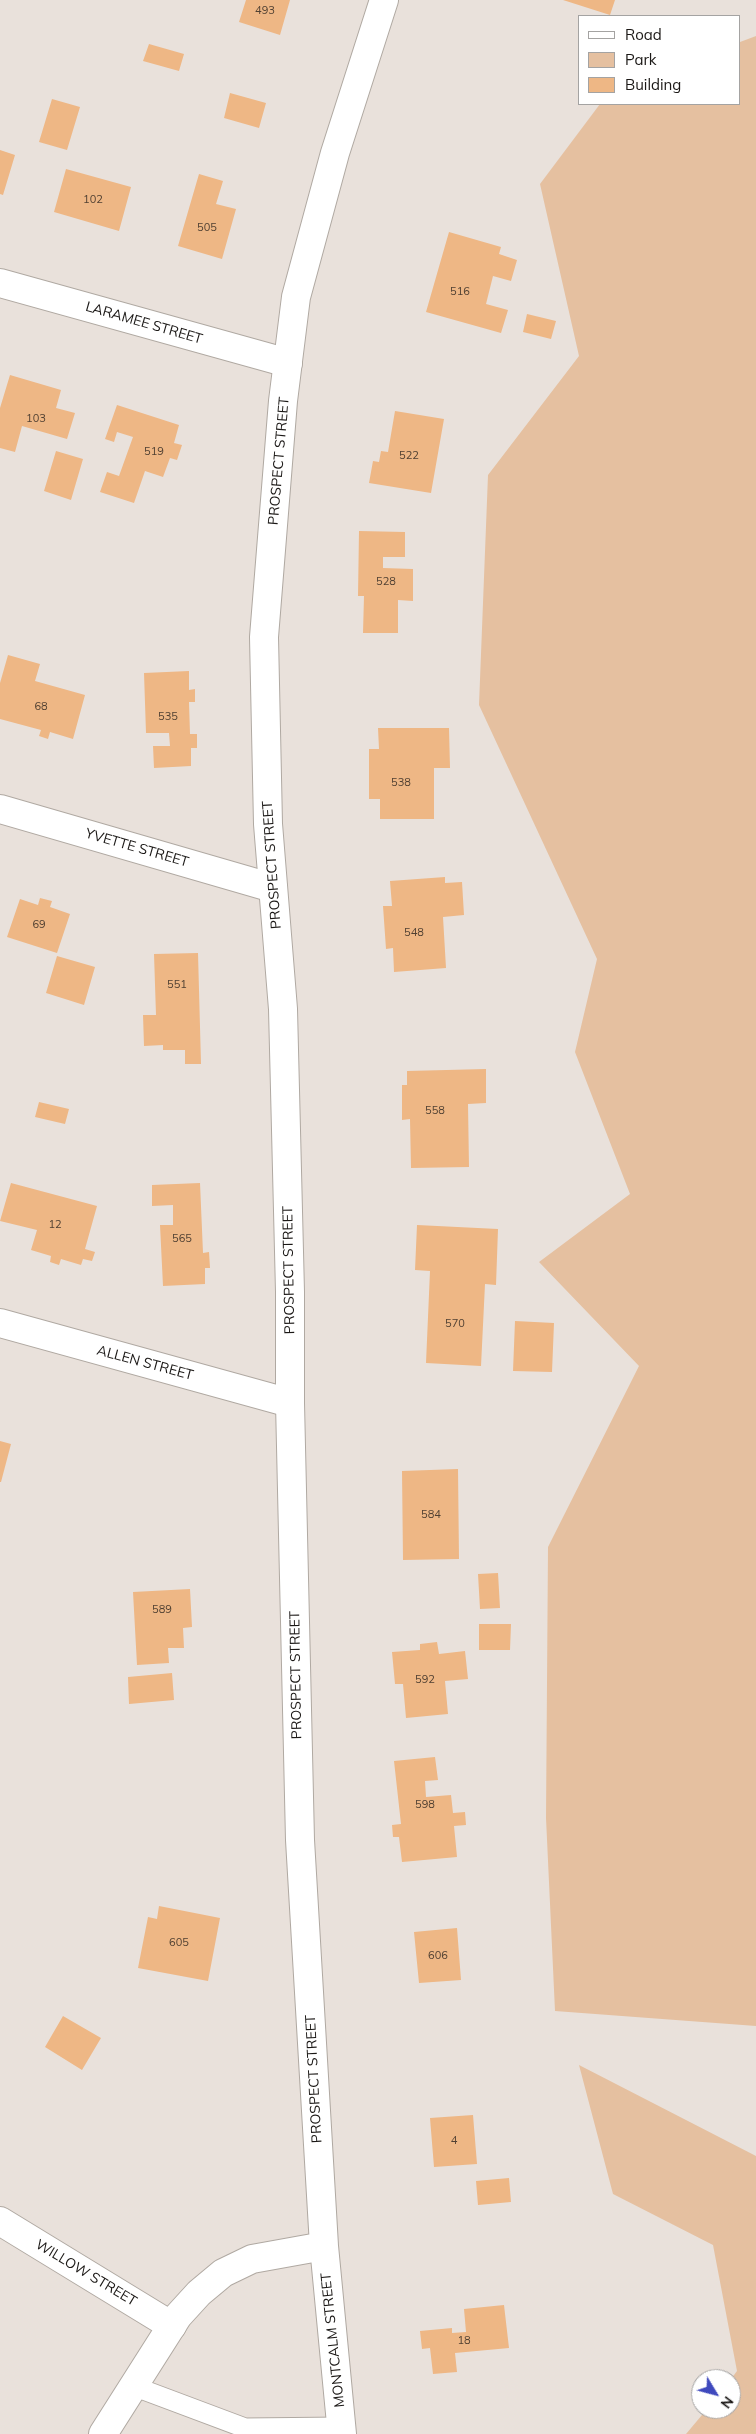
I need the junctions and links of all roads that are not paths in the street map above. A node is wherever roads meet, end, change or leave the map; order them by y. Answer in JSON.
{"nodes":[{"id":1,"x":384,"y":0,"type":"edge"},
{"id":2,"x":0,"y":283,"type":"edge"},
{"id":3,"x":288,"y":363,"type":"junction"},
{"id":4,"x":0,"y":809,"type":"edge"},
{"id":5,"x":273,"y":888,"type":"junction"},
{"id":6,"x":0,"y":1323,"type":"edge"},
{"id":7,"x":290,"y":1403,"type":"junction"},
{"id":8,"x":0,"y":2221,"type":"edge"},
{"id":9,"x":324,"y":2246,"type":"junction"},
{"id":10,"x":172,"y":2326,"type":"junction"},
{"id":11,"x":133,"y":2386,"type":"junction"},
{"id":12,"x":342,"y":2431,"type":"edge"},
{"id":13,"x":103,"y":2434,"type":"edge"}],
"edges":[{"from":1,"to":3,"type":"main road","name":"PROSPECT STREET"},
{"from":2,"to":3,"type":"main road","name":"LARAMEE STREET"},
{"from":3,"to":5,"type":"main road","name":"PROSPECT STREET"},
{"from":4,"to":5,"type":"main road","name":"YVETTE STREET"},
{"from":5,"to":7,"type":"main road","name":"PROSPECT STREET"},
{"from":6,"to":7,"type":"main road","name":"ALLEN STREET"},
{"from":7,"to":9,"type":"main road","name":"PROSPECT STREET"},
{"from":8,"to":10,"type":"main road","name":"WILLOW STREET"},
{"from":9,"to":10,"type":"main road"},
{"from":9,"to":12,"type":"main road","name":"MONTCALM STREET"},
{"from":10,"to":11,"type":"main road"},
{"from":11,"to":12,"type":"lane"},
{"from":11,"to":13,"type":"main road"}]}
